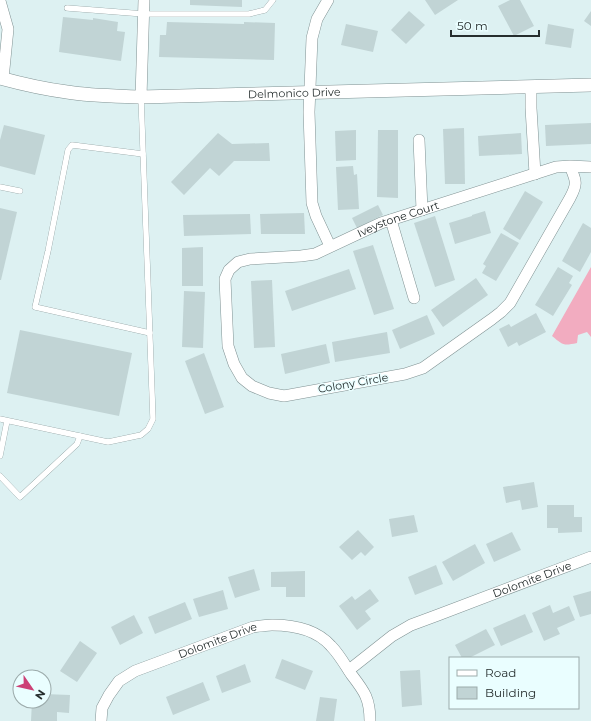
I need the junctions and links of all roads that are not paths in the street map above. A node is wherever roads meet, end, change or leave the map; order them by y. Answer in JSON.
{"nodes":[{"id":1,"x":144,"y":0,"type":"edge"},
{"id":2,"x":273,"y":0,"type":"edge"},
{"id":3,"x":328,"y":0,"type":"edge"},
{"id":4,"x":0,"y":2,"type":"edge"},
{"id":5,"x":67,"y":8,"type":"dead end"},
{"id":6,"x":144,"y":14,"type":"junction"},
{"id":7,"x":1,"y":79,"type":"edge"},
{"id":8,"x":591,"y":86,"type":"edge"},
{"id":9,"x":531,"y":87,"type":"junction"},
{"id":10,"x":310,"y":92,"type":"junction"},
{"id":11,"x":141,"y":97,"type":"junction"},
{"id":12,"x":419,"y":140,"type":"dead end"},
{"id":13,"x":144,"y":154,"type":"junction"},
{"id":14,"x":570,"y":166,"type":"junction"},
{"id":15,"x":591,"y":167,"type":"edge"},
{"id":16,"x":535,"y":174,"type":"junction"},
{"id":17,"x":0,"y":187,"type":"edge"},
{"id":18,"x":20,"y":191,"type":"dead end"},
{"id":19,"x":422,"y":210,"type":"junction"},
{"id":20,"x":391,"y":220,"type":"junction"},
{"id":21,"x":330,"y":246,"type":"junction"},
{"id":22,"x":414,"y":298,"type":"dead end"},
{"id":23,"x":150,"y":333,"type":"junction"},
{"id":24,"x":0,"y":419,"type":"edge"},
{"id":25,"x":7,"y":421,"type":"junction"},
{"id":26,"x":80,"y":436,"type":"junction"},
{"id":27,"x":0,"y":456,"type":"edge"},
{"id":28,"x":0,"y":476,"type":"edge"},
{"id":29,"x":591,"y":557,"type":"edge"},
{"id":30,"x":348,"y":670,"type":"junction"},
{"id":31,"x":101,"y":721,"type":"edge"},
{"id":32,"x":370,"y":721,"type":"edge"}],
"edges":[{"from":1,"to":6,"type":"street"},
{"from":2,"to":6,"type":"lane"},
{"from":3,"to":10,"type":"street"},
{"from":4,"to":7,"type":"street"},
{"from":5,"to":6,"type":"lane"},
{"from":6,"to":11,"type":"street"},
{"from":7,"to":11,"type":"street","name":"Delmonico Drive"},
{"from":8,"to":9,"type":"street","name":"Delmonico Drive"},
{"from":9,"to":10,"type":"street","name":"Delmonico Drive"},
{"from":9,"to":16,"type":"street"},
{"from":10,"to":11,"type":"street","name":"Delmonico Drive"},
{"from":10,"to":21,"type":"street"},
{"from":11,"to":13,"type":"lane"},
{"from":12,"to":19,"type":"street"},
{"from":13,"to":23,"type":"lane"},
{"from":13,"to":23,"type":"lane"},
{"from":14,"to":15,"type":"street","name":"Iveystone Court"},
{"from":14,"to":16,"type":"street","name":"Iveystone Court"},
{"from":14,"to":21,"type":"street","name":"Colony Circle"},
{"from":16,"to":19,"type":"street","name":"Iveystone Court"},
{"from":17,"to":18,"type":"lane"},
{"from":19,"to":20,"type":"street","name":"Iveystone Court"},
{"from":20,"to":21,"type":"street","name":"Iveystone Court"},
{"from":20,"to":22,"type":"street"},
{"from":23,"to":26,"type":"lane"},
{"from":24,"to":25,"type":"lane"},
{"from":25,"to":26,"type":"lane"},
{"from":25,"to":27,"type":"lane"},
{"from":26,"to":28,"type":"lane"},
{"from":29,"to":30,"type":"street","name":"Dolomite Drive"},
{"from":30,"to":31,"type":"street","name":"Dolomite Drive"},
{"from":30,"to":32,"type":"street","name":"Dolomite Drive"}]}
